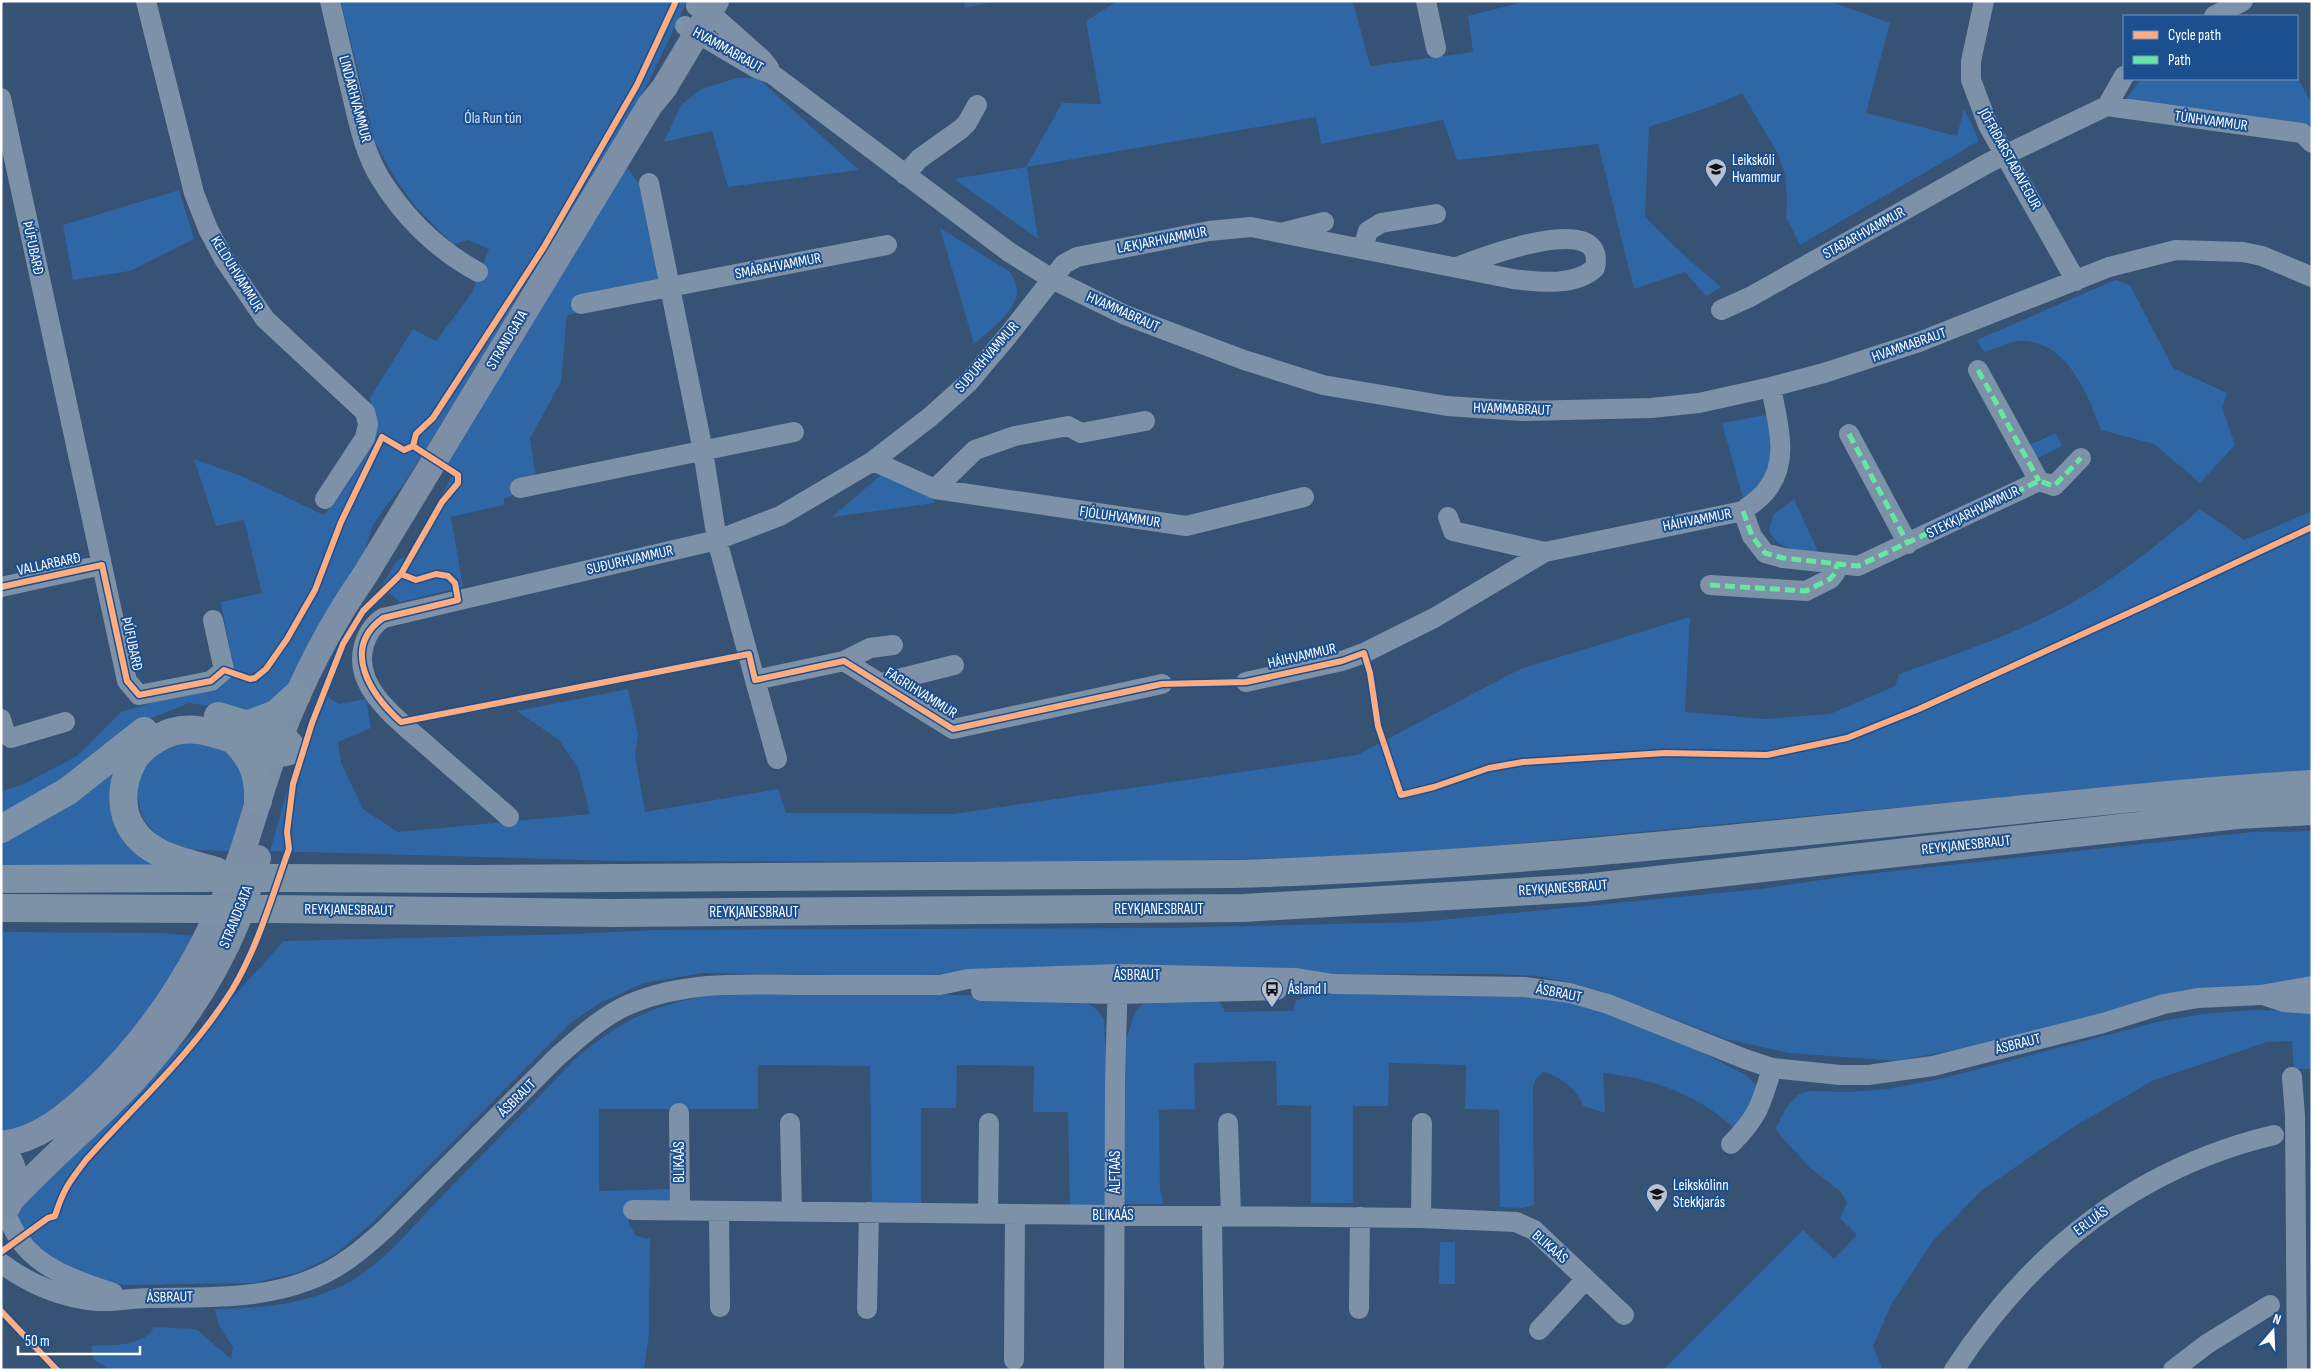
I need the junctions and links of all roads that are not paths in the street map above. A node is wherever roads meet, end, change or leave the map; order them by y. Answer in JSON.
{"nodes":[{"id":1,"x":146,"y":1,"type":"edge"},
{"id":2,"x":330,"y":1,"type":"edge"},
{"id":3,"x":1426,"y":1,"type":"edge"},
{"id":4,"x":1984,"y":1,"type":"edge"},
{"id":5,"x":2243,"y":1,"type":"edge"},
{"id":6,"x":700,"y":14,"type":"edge"},
{"id":7,"x":2216,"y":15,"type":"edge"},
{"id":8,"x":1436,"y":48,"type":"dead end"},
{"id":9,"x":2123,"y":78,"type":"edge"},
{"id":10,"x":1,"y":98,"type":"edge"},
{"id":11,"x":977,"y":105,"type":"dead end"},
{"id":12,"x":2107,"y":106,"type":"junction"},
{"id":13,"x":2312,"y":143,"type":"edge"},
{"id":14,"x":2006,"y":154,"type":"junction"},
{"id":15,"x":905,"y":175,"type":"junction"},
{"id":16,"x":649,"y":183,"type":"dead end"},
{"id":17,"x":1436,"y":214,"type":"dead end"},
{"id":18,"x":1324,"y":222,"type":"dead end"},
{"id":19,"x":1281,"y":233,"type":"junction"},
{"id":20,"x":886,"y":245,"type":"dead end"},
{"id":21,"x":1363,"y":248,"type":"junction"},
{"id":22,"x":1456,"y":267,"type":"junction"},
{"id":23,"x":478,"y":272,"type":"dead end"},
{"id":24,"x":2312,"y":277,"type":"edge"},
{"id":25,"x":1052,"y":279,"type":"junction"},
{"id":26,"x":2076,"y":281,"type":"junction"},
{"id":27,"x":670,"y":287,"type":"junction"},
{"id":28,"x":581,"y":304,"type":"dead end"},
{"id":29,"x":1721,"y":310,"type":"dead end"},
{"id":30,"x":1978,"y":370,"type":"dead end"},
{"id":31,"x":1771,"y":387,"type":"junction"},
{"id":32,"x":1145,"y":421,"type":"dead end"},
{"id":33,"x":794,"y":432,"type":"dead end"},
{"id":34,"x":1849,"y":434,"type":"dead end"},
{"id":35,"x":703,"y":451,"type":"junction"},
{"id":36,"x":2081,"y":458,"type":"dead end"},
{"id":37,"x":874,"y":461,"type":"junction"},
{"id":38,"x":2039,"y":481,"type":"junction"},
{"id":39,"x":520,"y":488,"type":"dead end"},
{"id":40,"x":934,"y":489,"type":"junction"},
{"id":41,"x":1304,"y":496,"type":"dead end"},
{"id":42,"x":325,"y":499,"type":"dead end"},
{"id":43,"x":1743,"y":511,"type":"junction"},
{"id":44,"x":1448,"y":517,"type":"dead end"},
{"id":45,"x":717,"y":540,"type":"junction"},
{"id":46,"x":1908,"y":544,"type":"junction"},
{"id":47,"x":1545,"y":552,"type":"junction"},
{"id":48,"x":1837,"y":564,"type":"junction"},
{"id":49,"x":102,"y":566,"type":"junction"},
{"id":50,"x":365,"y":575,"type":"junction"},
{"id":51,"x":1710,"y":585,"type":"dead end"},
{"id":52,"x":1,"y":587,"type":"edge"},
{"id":53,"x":213,"y":620,"type":"dead end"},
{"id":54,"x":893,"y":646,"type":"dead end"},
{"id":55,"x":844,"y":661,"type":"junction"},
{"id":56,"x":954,"y":665,"type":"dead end"},
{"id":57,"x":755,"y":680,"type":"junction"},
{"id":58,"x":1246,"y":682,"type":"dead end"},
{"id":59,"x":882,"y":683,"type":"junction"},
{"id":60,"x":1162,"y":684,"type":"dead end"},
{"id":61,"x":297,"y":695,"type":"junction"},
{"id":62,"x":1,"y":719,"type":"edge"},
{"id":63,"x":65,"y":722,"type":"dead end"},
{"id":64,"x":241,"y":732,"type":"junction"},
{"id":65,"x":283,"y":746,"type":"junction"},
{"id":66,"x":777,"y":759,"type":"dead end"},
{"id":67,"x":2312,"y":784,"type":"edge"},
{"id":68,"x":258,"y":801,"type":"junction"},
{"id":69,"x":2312,"y":811,"type":"edge"},
{"id":70,"x":509,"y":817,"type":"dead end"},
{"id":71,"x":1,"y":829,"type":"edge"},
{"id":72,"x":215,"y":875,"type":"junction"},
{"id":73,"x":1,"y":879,"type":"edge"},
{"id":74,"x":1,"y":908,"type":"edge"},
{"id":75,"x":33,"y":908,"type":"junction"},
{"id":76,"x":1,"y":913,"type":"edge"},
{"id":77,"x":1118,"y":984,"type":"junction"},
{"id":78,"x":2312,"y":986,"type":"edge"},
{"id":79,"x":2261,"y":995,"type":"junction"},
{"id":80,"x":2312,"y":1004,"type":"edge"},
{"id":81,"x":1772,"y":1068,"type":"junction"},
{"id":82,"x":2292,"y":1077,"type":"dead end"},
{"id":83,"x":679,"y":1113,"type":"dead end"},
{"id":84,"x":1228,"y":1122,"type":"dead end"},
{"id":85,"x":790,"y":1123,"type":"dead end"},
{"id":86,"x":989,"y":1123,"type":"dead end"},
{"id":87,"x":1422,"y":1123,"type":"dead end"},
{"id":88,"x":2274,"y":1135,"type":"dead end"},
{"id":89,"x":1,"y":1144,"type":"edge"},
{"id":90,"x":1731,"y":1144,"type":"dead end"},
{"id":91,"x":1,"y":1150,"type":"edge"},
{"id":92,"x":6,"y":1208,"type":"edge"},
{"id":93,"x":633,"y":1210,"type":"dead end"},
{"id":94,"x":680,"y":1210,"type":"junction"},
{"id":95,"x":719,"y":1211,"type":"junction"},
{"id":96,"x":792,"y":1212,"type":"junction"},
{"id":97,"x":869,"y":1212,"type":"junction"},
{"id":98,"x":988,"y":1214,"type":"junction"},
{"id":99,"x":1015,"y":1214,"type":"junction"},
{"id":100,"x":1116,"y":1215,"type":"junction"},
{"id":101,"x":1222,"y":1216,"type":"junction"},
{"id":102,"x":1360,"y":1217,"type":"junction"},
{"id":103,"x":1421,"y":1218,"type":"junction"},
{"id":104,"x":1,"y":1263,"type":"edge"},
{"id":105,"x":1586,"y":1278,"type":"junction"},
{"id":106,"x":133,"y":1298,"type":"junction"},
{"id":107,"x":2270,"y":1305,"type":"dead end"},
{"id":108,"x":720,"y":1307,"type":"dead end"},
{"id":109,"x":867,"y":1309,"type":"dead end"},
{"id":110,"x":1359,"y":1310,"type":"dead end"},
{"id":111,"x":1624,"y":1315,"type":"dead end"},
{"id":112,"x":1539,"y":1330,"type":"dead end"},
{"id":113,"x":1014,"y":1360,"type":"dead end"},
{"id":114,"x":1214,"y":1364,"type":"dead end"},
{"id":115,"x":1114,"y":1370,"type":"edge"},
{"id":116,"x":1954,"y":1370,"type":"edge"},
{"id":117,"x":2174,"y":1370,"type":"edge"},
{"id":118,"x":2297,"y":1370,"type":"edge"}],
"edges":[{"from":1,"to":42,"type":"street","name":"KELDUHVAMMUR"},
{"from":2,"to":23,"type":"street","name":"LINDARHVAMMUR"},
{"from":3,"to":8,"type":"street"},
{"from":4,"to":14,"type":"street","name":"JÓFRÍÐARSTAÐAVEGUR"},
{"from":5,"to":7,"type":"street"},
{"from":6,"to":15,"type":"street","name":"HVAMMABRAUT"},
{"from":6,"to":50,"type":"main road","name":"STRANDGATA"},
{"from":9,"to":12,"type":"street"},
{"from":10,"to":49,"type":"street","name":"ÞÚFUBARÐ"},
{"from":11,"to":15,"type":"street"},
{"from":12,"to":13,"type":"street","name":"TÚNHVAMMUR"},
{"from":12,"to":14,"type":"street"},
{"from":14,"to":26,"type":"street","name":"JÓFRÍÐARSTAÐAVEGUR"},
{"from":14,"to":29,"type":"street","name":"STAÐARHVAMMUR"},
{"from":15,"to":25,"type":"street","name":"HVAMMABRAUT"},
{"from":16,"to":27,"type":"street"},
{"from":17,"to":21,"type":"street"},
{"from":18,"to":19,"type":"street","name":"LÆKJARHVAMMUR"},
{"from":19,"to":21,"type":"street","name":"LÆKJARHVAMMUR"},
{"from":19,"to":25,"type":"street","name":"LÆKJARHVAMMUR"},
{"from":20,"to":27,"type":"street","name":"SMÁRAHVAMMUR"},
{"from":21,"to":22,"type":"street","name":"LÆKJARHVAMMUR"},
{"from":22,"to":22,"type":"street","name":"LÆKJARHVAMMUR"},
{"from":24,"to":26,"type":"street","name":"HVAMMABRAUT"},
{"from":25,"to":31,"type":"street","name":"HVAMMABRAUT"},
{"from":25,"to":37,"type":"street","name":"SUÐURHVAMMUR"},
{"from":26,"to":31,"type":"street","name":"HVAMMABRAUT"},
{"from":27,"to":28,"type":"street","name":"SMÁRAHVAMMUR"},
{"from":27,"to":35,"type":"street"},
{"from":30,"to":38,"type":"street","name":"STEKKJARHVAMMUR"},
{"from":31,"to":43,"type":"street","name":"HÁIHVAMMUR"},
{"from":32,"to":40,"type":"street"},
{"from":33,"to":35,"type":"street"},
{"from":34,"to":46,"type":"street","name":"STEKKJARHVAMMUR"},
{"from":35,"to":39,"type":"street"},
{"from":35,"to":45,"type":"street"},
{"from":36,"to":38,"type":"street","name":"STEKKJARHVAMMUR"},
{"from":37,"to":40,"type":"street","name":"FJÓLUHVAMMUR"},
{"from":37,"to":45,"type":"street","name":"SUÐURHVAMMUR"},
{"from":38,"to":46,"type":"street","name":"STEKKJARHVAMMUR"},
{"from":40,"to":41,"type":"street","name":"FJÓLUHVAMMUR"},
{"from":43,"to":47,"type":"street","name":"HÁIHVAMMUR"},
{"from":43,"to":48,"type":"street","name":"STEKKJARHVAMMUR"},
{"from":44,"to":47,"type":"street","name":"HÁIHVAMMUR"},
{"from":45,"to":57,"type":"street"},
{"from":45,"to":70,"type":"street","name":"SUÐURHVAMMUR"},
{"from":46,"to":48,"type":"street","name":"STEKKJARHVAMMUR"},
{"from":47,"to":58,"type":"street","name":"HÁIHVAMMUR"},
{"from":48,"to":51,"type":"street"},
{"from":49,"to":52,"type":"street","name":"VALLARBARÐ"},
{"from":49,"to":53,"type":"street","name":"ÞÚFUBARÐ"},
{"from":50,"to":61,"type":"main road","name":"STRANDGATA"},
{"from":50,"to":65,"type":"main road","name":"STRANDGATA"},
{"from":54,"to":55,"type":"street","name":"FAGRIHVAMMUR"},
{"from":55,"to":57,"type":"street","name":"FAGRIHVAMMUR"},
{"from":55,"to":59,"type":"street","name":"FAGRIHVAMMUR"},
{"from":56,"to":59,"type":"street","name":"FAGRIHVAMMUR"},
{"from":57,"to":66,"type":"street"},
{"from":59,"to":60,"type":"street","name":"FAGRIHVAMMUR"},
{"from":61,"to":64,"type":"highway"},
{"from":61,"to":65,"type":"main road","name":"STRANDGATA"},
{"from":62,"to":63,"type":"street"},
{"from":64,"to":65,"type":"highway"},
{"from":64,"to":68,"type":"highway"},
{"from":64,"to":71,"type":"highway"},
{"from":64,"to":72,"type":"highway"},
{"from":65,"to":68,"type":"main road","name":"STRANDGATA"},
{"from":65,"to":92,"type":"main road","name":"STRANDGATA"},
{"from":67,"to":72,"type":"highway","name":"REYKJANESBRAUT","bridge":true},
{"from":68,"to":89,"type":"main road","name":"STRANDGATA"},
{"from":69,"to":75,"type":"highway","name":"REYKJANESBRAUT","bridge":true},
{"from":72,"to":73,"type":"highway","name":"REYKJANESBRAUT"},
{"from":74,"to":75,"type":"highway","name":"REYKJANESBRAUT"},
{"from":75,"to":76,"type":"highway"},
{"from":77,"to":81,"type":"street","name":"ÁSBRAUT"},
{"from":77,"to":100,"type":"street","name":"ÁLFTAÁS"},
{"from":77,"to":106,"type":"street","name":"ÁSBRAUT"},
{"from":78,"to":79,"type":"street","name":"ÁSBRAUT"},
{"from":79,"to":80,"type":"street","name":"ÁSBRAUT"},
{"from":79,"to":81,"type":"street","name":"ÁSBRAUT"},
{"from":81,"to":90,"type":"street"},
{"from":82,"to":118,"type":"street"},
{"from":83,"to":94,"type":"street","name":"BLIKAÁS"},
{"from":84,"to":101,"type":"street"},
{"from":85,"to":96,"type":"street"},
{"from":86,"to":98,"type":"street"},
{"from":87,"to":103,"type":"street"},
{"from":88,"to":116,"type":"street","name":"ERLUÁS"},
{"from":91,"to":92,"type":"main road"},
{"from":92,"to":106,"type":"street","name":"ÁSBRAUT"},
{"from":93,"to":94,"type":"street","name":"BLIKAÁS"},
{"from":94,"to":95,"type":"street","name":"BLIKAÁS"},
{"from":95,"to":96,"type":"street","name":"BLIKAÁS"},
{"from":95,"to":108,"type":"street"},
{"from":96,"to":97,"type":"street","name":"BLIKAÁS"},
{"from":97,"to":98,"type":"street","name":"BLIKAÁS"},
{"from":97,"to":109,"type":"street"},
{"from":98,"to":99,"type":"street","name":"BLIKAÁS"},
{"from":99,"to":100,"type":"street","name":"BLIKAÁS"},
{"from":99,"to":113,"type":"street"},
{"from":100,"to":101,"type":"street","name":"BLIKAÁS"},
{"from":100,"to":115,"type":"street","name":"ÁLFTAÁS"},
{"from":101,"to":102,"type":"street","name":"BLIKAÁS"},
{"from":101,"to":114,"type":"street"},
{"from":102,"to":103,"type":"street","name":"BLIKAÁS"},
{"from":102,"to":110,"type":"street"},
{"from":103,"to":105,"type":"street","name":"BLIKAÁS"},
{"from":104,"to":106,"type":"street","name":"ÁSBRAUT"},
{"from":105,"to":111,"type":"street","name":"BLIKAÁS"},
{"from":105,"to":112,"type":"street"},
{"from":107,"to":117,"type":"street"}]}
